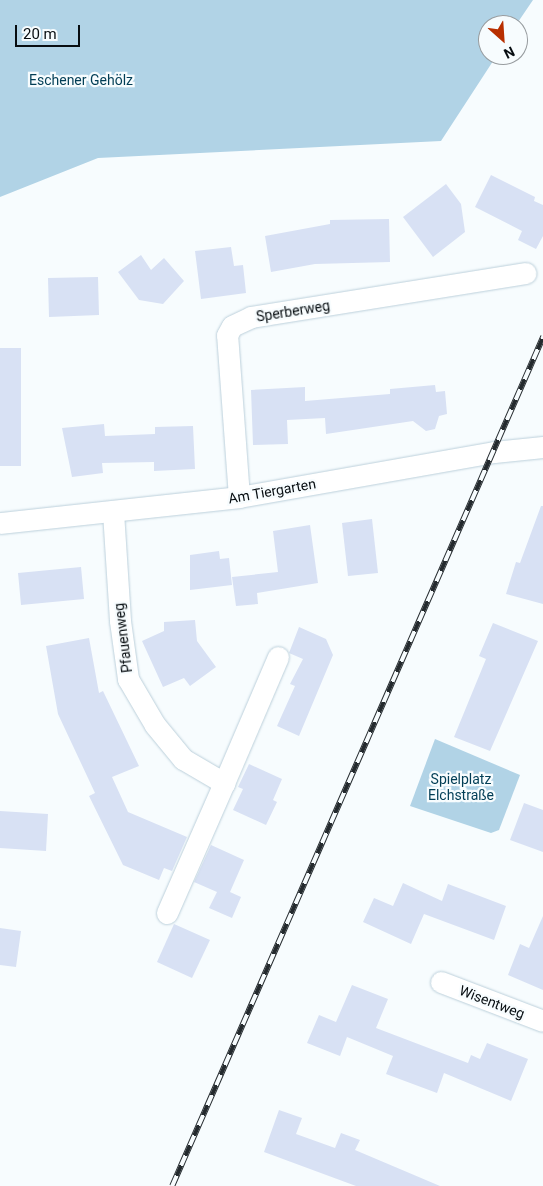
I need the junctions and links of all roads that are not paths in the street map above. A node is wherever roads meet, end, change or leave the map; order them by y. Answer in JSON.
{"nodes":[{"id":1,"x":526,"y":273,"type":"dead end"},
{"id":2,"x":543,"y":447,"type":"edge"},
{"id":3,"x":240,"y":497,"type":"junction"},
{"id":4,"x":113,"y":512,"type":"junction"},
{"id":5,"x":0,"y":523,"type":"edge"},
{"id":6,"x":278,"y":657,"type":"dead end"},
{"id":7,"x":224,"y":783,"type":"junction"},
{"id":8,"x":167,"y":913,"type":"dead end"},
{"id":9,"x":441,"y":982,"type":"dead end"},
{"id":10,"x":543,"y":1021,"type":"edge"}],
"edges":[{"from":1,"to":3,"type":"street","name":"Sperberweg"},
{"from":2,"to":3,"type":"street","name":"Am Tiergarten"},
{"from":3,"to":4,"type":"street","name":"Am Tiergarten"},
{"from":4,"to":5,"type":"street","name":"Am Tiergarten"},
{"from":4,"to":7,"type":"street","name":"Pfauenweg"},
{"from":6,"to":7,"type":"street"},
{"from":7,"to":8,"type":"street"},
{"from":9,"to":10,"type":"street","name":"Wisentweg"}]}
